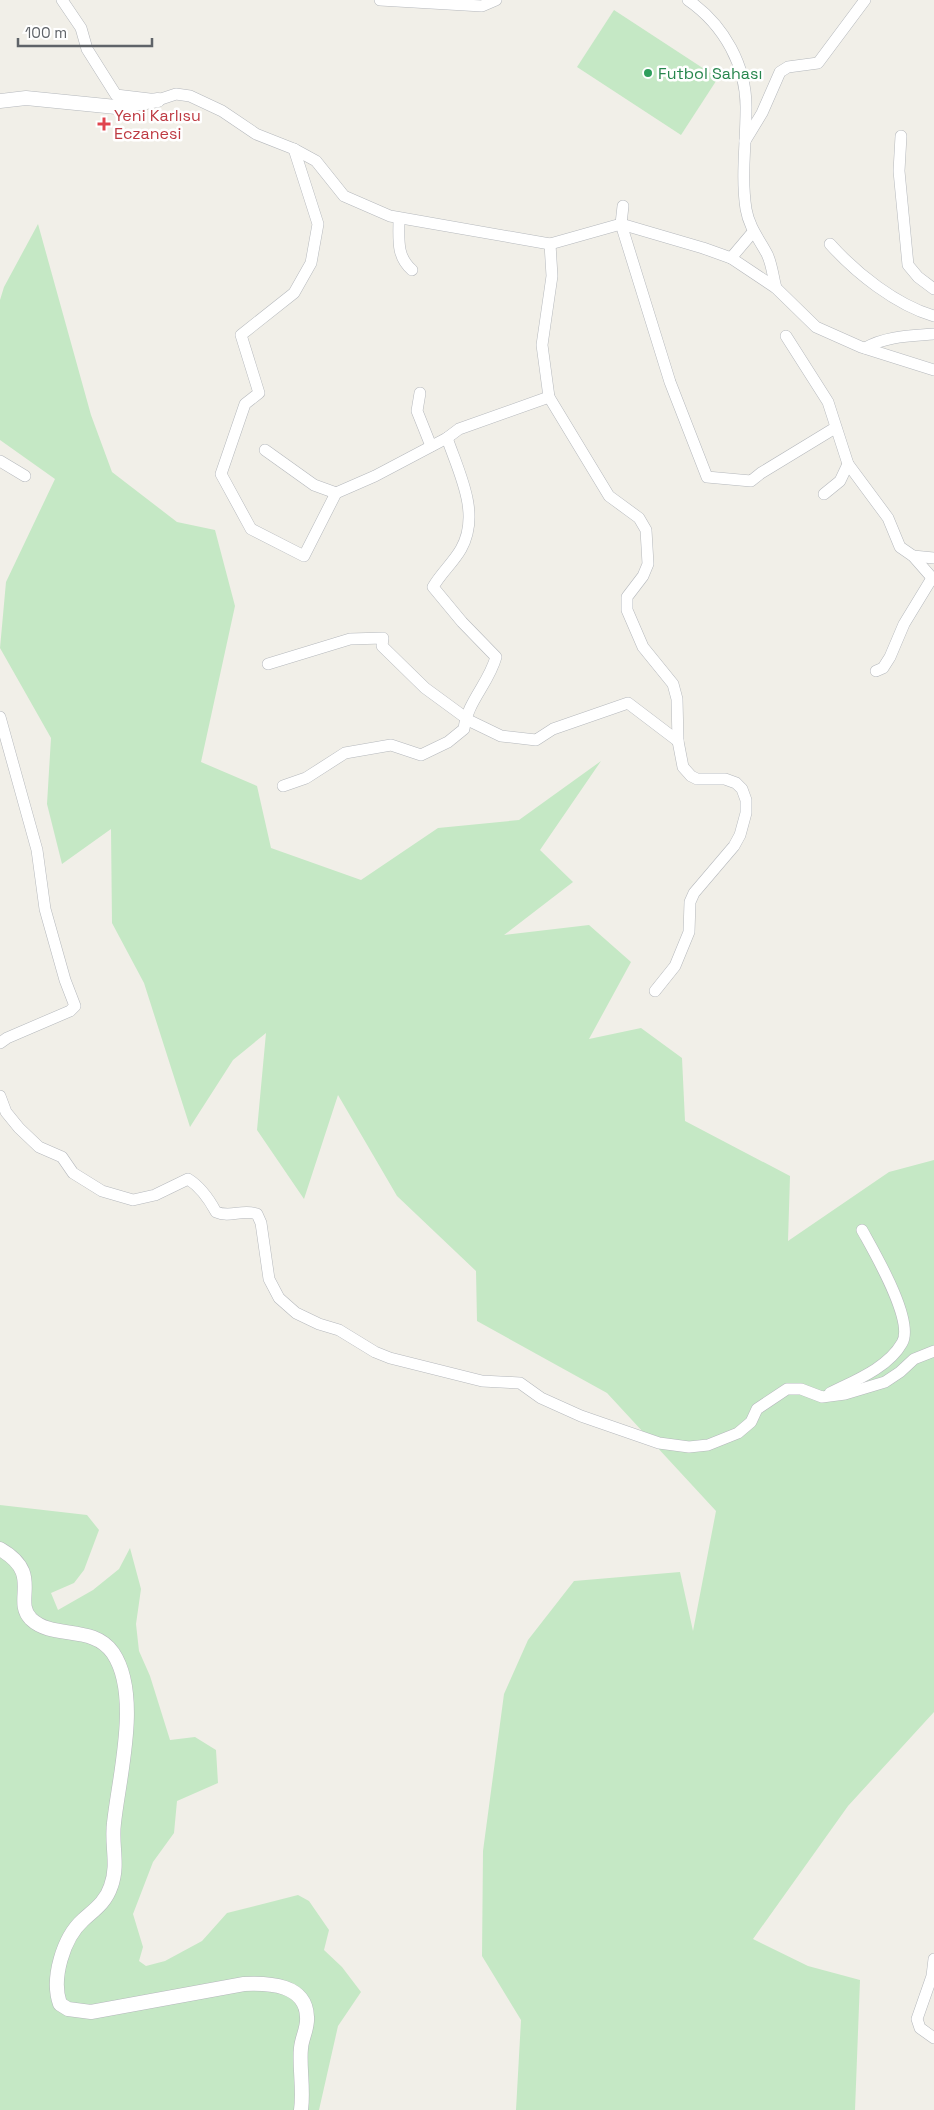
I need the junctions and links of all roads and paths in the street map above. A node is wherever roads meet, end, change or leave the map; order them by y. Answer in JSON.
{"nodes":[{"id":1,"x":62,"y":0,"type":"edge"},
{"id":2,"x":380,"y":0,"type":"edge"},
{"id":3,"x":495,"y":0,"type":"edge"},
{"id":4,"x":688,"y":0,"type":"edge"},
{"id":5,"x":865,"y":0,"type":"edge"},
{"id":6,"x":158,"y":100,"type":"junction"},
{"id":7,"x":0,"y":101,"type":"edge"},
{"id":8,"x":901,"y":136,"type":"dead end"},
{"id":9,"x":744,"y":142,"type":"junction"},
{"id":10,"x":294,"y":149,"type":"junction"},
{"id":11,"x":623,"y":206,"type":"dead end"},
{"id":12,"x":399,"y":218,"type":"junction"},
{"id":13,"x":621,"y":224,"type":"junction"},
{"id":14,"x":753,"y":232,"type":"junction"},
{"id":15,"x":550,"y":244,"type":"junction"},
{"id":16,"x":830,"y":244,"type":"dead end"},
{"id":17,"x":731,"y":258,"type":"junction"},
{"id":18,"x":412,"y":270,"type":"dead end"},
{"id":19,"x":776,"y":288,"type":"junction"},
{"id":20,"x":934,"y":289,"type":"edge"},
{"id":21,"x":934,"y":316,"type":"edge"},
{"id":22,"x":934,"y":334,"type":"edge"},
{"id":23,"x":786,"y":336,"type":"dead end"},
{"id":24,"x":864,"y":348,"type":"junction"},
{"id":25,"x":934,"y":370,"type":"edge"},
{"id":26,"x":420,"y":393,"type":"dead end"},
{"id":27,"x":549,"y":396,"type":"junction"},
{"id":28,"x":835,"y":428,"type":"junction"},
{"id":29,"x":447,"y":438,"type":"junction"},
{"id":30,"x":431,"y":446,"type":"junction"},
{"id":31,"x":265,"y":450,"type":"dead end"},
{"id":32,"x":0,"y":461,"type":"edge"},
{"id":33,"x":848,"y":464,"type":"junction"},
{"id":34,"x":25,"y":476,"type":"dead end"},
{"id":35,"x":336,"y":493,"type":"junction"},
{"id":36,"x":824,"y":494,"type":"dead end"},
{"id":37,"x":913,"y":556,"type":"junction"},
{"id":38,"x":934,"y":558,"type":"edge"},
{"id":39,"x":933,"y":579,"type":"edge"},
{"id":40,"x":268,"y":664,"type":"dead end"},
{"id":41,"x":876,"y":670,"type":"dead end"},
{"id":42,"x":466,"y":716,"type":"junction"},
{"id":43,"x":0,"y":717,"type":"edge"},
{"id":44,"x":678,"y":741,"type":"junction"},
{"id":45,"x":283,"y":786,"type":"dead end"},
{"id":46,"x":656,"y":991,"type":"dead end"},
{"id":47,"x":0,"y":1043,"type":"edge"},
{"id":48,"x":0,"y":1096,"type":"edge"},
{"id":49,"x":3,"y":1115,"type":"edge"},
{"id":50,"x":862,"y":1230,"type":"dead end"},
{"id":51,"x":934,"y":1351,"type":"edge"},
{"id":52,"x":822,"y":1397,"type":"junction"},
{"id":53,"x":0,"y":1549,"type":"edge"},
{"id":54,"x":934,"y":1959,"type":"edge"},
{"id":55,"x":934,"y":2038,"type":"edge"},
{"id":56,"x":302,"y":2110,"type":"edge"}],
"edges":[{"from":1,"to":6,"type":"street"},
{"from":2,"to":3,"type":"street"},
{"from":4,"to":9,"type":"street"},
{"from":5,"to":9,"type":"street"},
{"from":6,"to":7,"type":"street"},
{"from":6,"to":10,"type":"street"},
{"from":8,"to":20,"type":"street"},
{"from":9,"to":14,"type":"street"},
{"from":10,"to":12,"type":"street"},
{"from":10,"to":35,"type":"street"},
{"from":11,"to":13,"type":"street"},
{"from":12,"to":15,"type":"street"},
{"from":12,"to":18,"type":"street"},
{"from":13,"to":15,"type":"street"},
{"from":13,"to":17,"type":"street"},
{"from":13,"to":28,"type":"street"},
{"from":14,"to":17,"type":"street"},
{"from":14,"to":19,"type":"street"},
{"from":15,"to":27,"type":"street"},
{"from":16,"to":21,"type":"street"},
{"from":17,"to":19,"type":"street"},
{"from":19,"to":24,"type":"street"},
{"from":22,"to":24,"type":"street"},
{"from":23,"to":28,"type":"street"},
{"from":24,"to":25,"type":"street"},
{"from":26,"to":30,"type":"street"},
{"from":27,"to":29,"type":"street"},
{"from":27,"to":44,"type":"street"},
{"from":28,"to":33,"type":"street"},
{"from":29,"to":30,"type":"street"},
{"from":29,"to":42,"type":"street"},
{"from":30,"to":35,"type":"street"},
{"from":31,"to":35,"type":"street"},
{"from":32,"to":34,"type":"street"},
{"from":33,"to":36,"type":"street"},
{"from":33,"to":37,"type":"street"},
{"from":37,"to":38,"type":"street"},
{"from":37,"to":39,"type":"street"},
{"from":39,"to":41,"type":"street"},
{"from":40,"to":42,"type":"street"},
{"from":42,"to":44,"type":"street"},
{"from":42,"to":45,"type":"street"},
{"from":43,"to":47,"type":"street"},
{"from":44,"to":46,"type":"street"},
{"from":48,"to":49,"type":"street"},
{"from":49,"to":52,"type":"street"},
{"from":50,"to":52,"type":"street"},
{"from":51,"to":52,"type":"street"},
{"from":53,"to":56,"type":"street"},
{"from":54,"to":55,"type":"street"}]}
